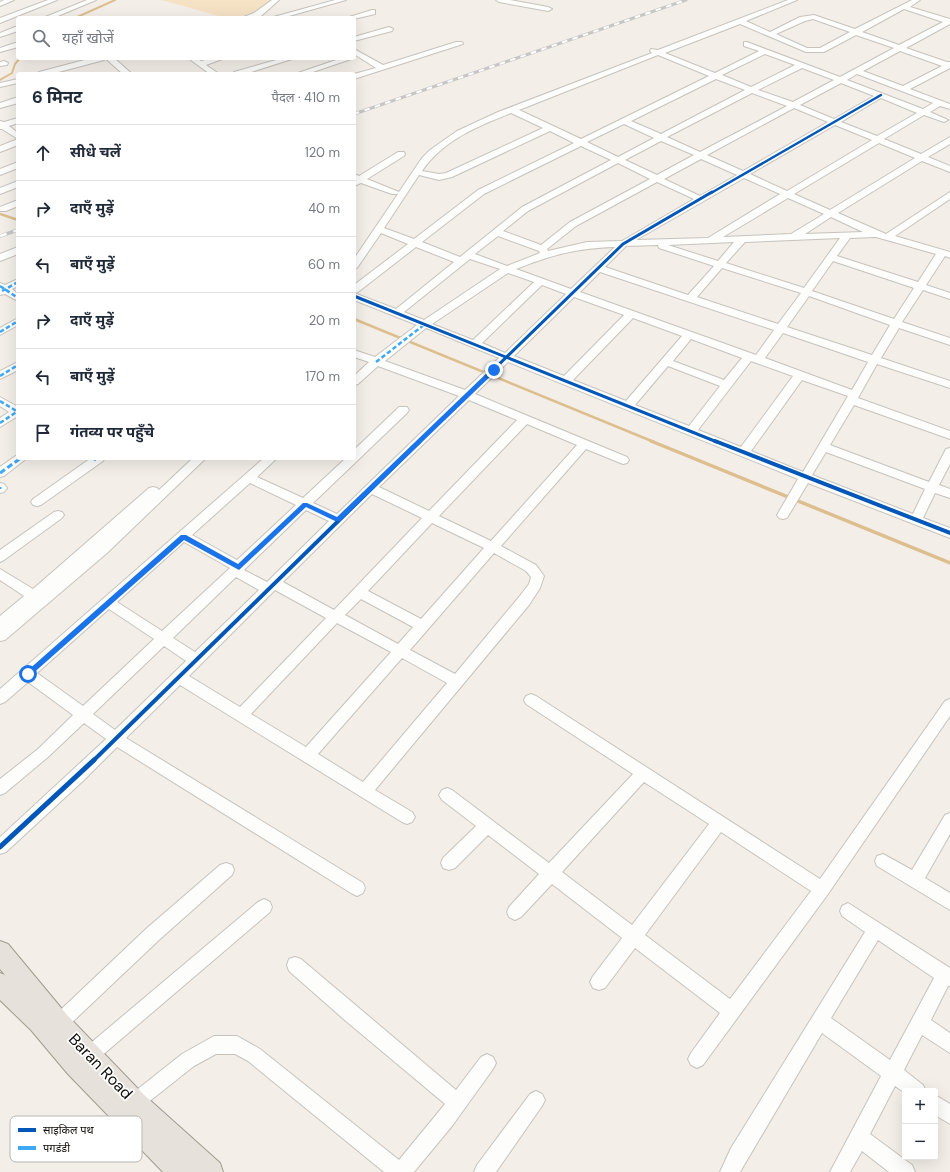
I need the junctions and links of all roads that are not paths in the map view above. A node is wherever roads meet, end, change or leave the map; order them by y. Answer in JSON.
{"nodes":[{"id":1,"x":11,"y":0,"type":"edge"},
{"id":2,"x":54,"y":0,"type":"edge"},
{"id":3,"x":276,"y":0,"type":"edge"},
{"id":4,"x":343,"y":0,"type":"edge"},
{"id":5,"x":499,"y":0,"type":"edge"},
{"id":6,"x":783,"y":0,"type":"edge"},
{"id":7,"x":794,"y":0,"type":"edge"},
{"id":8,"x":917,"y":0,"type":"edge"},
{"id":9,"x":89,"y":1,"type":"edge"},
{"id":10,"x":1,"y":2,"type":"edge"},
{"id":11,"x":904,"y":7,"type":"junction"},
{"id":12,"x":548,"y":9,"type":"dead end"},
{"id":13,"x":372,"y":12,"type":"dead end"},
{"id":14,"x":52,"y":16,"type":"edge"},
{"id":15,"x":260,"y":16,"type":"edge"},
{"id":16,"x":282,"y":16,"type":"edge"},
{"id":17,"x":356,"y":16,"type":"edge"},
{"id":18,"x":1,"y":19,"type":"edge"},
{"id":19,"x":740,"y":22,"type":"junction"},
{"id":20,"x":949,"y":22,"type":"edge"},
{"id":21,"x":16,"y":23,"type":"edge"},
{"id":22,"x":389,"y":28,"type":"dead end"},
{"id":23,"x":16,"y":30,"type":"edge"},
{"id":24,"x":857,"y":32,"type":"junction"},
{"id":25,"x":771,"y":34,"type":"junction"},
{"id":26,"x":0,"y":35,"type":"edge"},
{"id":27,"x":356,"y":38,"type":"edge"},
{"id":28,"x":459,"y":44,"type":"dead end"},
{"id":29,"x":747,"y":44,"type":"dead end"},
{"id":30,"x":16,"y":46,"type":"edge"},
{"id":31,"x":901,"y":47,"type":"junction"},
{"id":32,"x":0,"y":50,"type":"edge"},
{"id":33,"x":766,"y":51,"type":"junction"},
{"id":34,"x":655,"y":52,"type":"junction"},
{"id":35,"x":356,"y":54,"type":"edge"},
{"id":36,"x":94,"y":60,"type":"edge"},
{"id":37,"x":111,"y":60,"type":"edge"},
{"id":38,"x":195,"y":60,"type":"edge"},
{"id":39,"x":214,"y":60,"type":"edge"},
{"id":40,"x":338,"y":60,"type":"edge"},
{"id":41,"x":200,"y":64,"type":"junction"},
{"id":42,"x":802,"y":65,"type":"junction"},
{"id":43,"x":949,"y":65,"type":"edge"},
{"id":44,"x":295,"y":67,"type":"edge"},
{"id":45,"x":382,"y":68,"type":"junction"},
{"id":46,"x":856,"y":71,"type":"junction"},
{"id":47,"x":55,"y":72,"type":"edge"},
{"id":48,"x":126,"y":72,"type":"edge"},
{"id":49,"x":212,"y":72,"type":"edge"},
{"id":50,"x":254,"y":72,"type":"edge"},
{"id":51,"x":715,"y":75,"type":"junction"},
{"id":52,"x":356,"y":76,"type":"edge"},
{"id":53,"x":840,"y":80,"type":"junction"},
{"id":54,"x":16,"y":82,"type":"edge"},
{"id":55,"x":0,"y":86,"type":"edge"},
{"id":56,"x":904,"y":89,"type":"junction"},
{"id":57,"x":751,"y":90,"type":"junction"},
{"id":58,"x":881,"y":95,"type":"junction"},
{"id":59,"x":16,"y":101,"type":"edge"},
{"id":60,"x":939,"y":103,"type":"junction"},
{"id":61,"x":793,"y":105,"type":"junction"},
{"id":62,"x":0,"y":106,"type":"edge"},
{"id":63,"x":950,"y":107,"type":"edge"},
{"id":64,"x":512,"y":110,"type":"junction"},
{"id":65,"x":924,"y":112,"type":"junction"},
{"id":66,"x":944,"y":120,"type":"dead end"},
{"id":67,"x":16,"y":121,"type":"edge"},
{"id":68,"x":624,"y":121,"type":"junction"},
{"id":69,"x":835,"y":122,"type":"junction"},
{"id":70,"x":1,"y":125,"type":"edge"},
{"id":71,"x":549,"y":128,"type":"junction"},
{"id":72,"x":16,"y":136,"type":"edge"},
{"id":73,"x":661,"y":137,"type":"junction"},
{"id":74,"x":878,"y":139,"type":"junction"},
{"id":75,"x":950,"y":140,"type":"edge"},
{"id":76,"x":16,"y":143,"type":"edge"},
{"id":77,"x":580,"y":143,"type":"junction"},
{"id":78,"x":0,"y":149,"type":"edge"},
{"id":79,"x":401,"y":154,"type":"dead end"},
{"id":80,"x":701,"y":155,"type":"junction"},
{"id":81,"x":922,"y":157,"type":"junction"},
{"id":82,"x":619,"y":161,"type":"junction"},
{"id":83,"x":16,"y":166,"type":"edge"},
{"id":84,"x":950,"y":169,"type":"edge"},
{"id":85,"x":0,"y":172,"type":"edge"},
{"id":86,"x":417,"y":172,"type":"junction"},
{"id":87,"x":744,"y":174,"type":"junction"},
{"id":88,"x":657,"y":179,"type":"junction"},
{"id":89,"x":356,"y":180,"type":"edge"},
{"id":90,"x":16,"y":185,"type":"edge"},
{"id":91,"x":0,"y":191,"type":"edge"},
{"id":92,"x":396,"y":192,"type":"junction"},
{"id":93,"x":786,"y":194,"type":"junction"},
{"id":94,"x":950,"y":195,"type":"edge"},
{"id":95,"x":700,"y":199,"type":"junction"},
{"id":96,"x":16,"y":204,"type":"edge"},
{"id":97,"x":3,"y":209,"type":"dead end"},
{"id":98,"x":831,"y":214,"type":"junction"},
{"id":99,"x":379,"y":230,"type":"junction"},
{"id":100,"x":496,"y":232,"type":"junction"},
{"id":101,"x":876,"y":234,"type":"junction"},
{"id":102,"x":848,"y":235,"type":"junction"},
{"id":103,"x":792,"y":237,"type":"junction"},
{"id":104,"x":888,"y":237,"type":"junction"},
{"id":105,"x":742,"y":239,"type":"junction"},
{"id":106,"x":711,"y":241,"type":"junction"},
{"id":107,"x":415,"y":243,"type":"junction"},
{"id":108,"x":653,"y":243,"type":"junction"},
{"id":109,"x":623,"y":244,"type":"junction"},
{"id":110,"x":16,"y":251,"type":"edge"},
{"id":111,"x":356,"y":251,"type":"edge"},
{"id":112,"x":544,"y":252,"type":"junction"},
{"id":113,"x":946,"y":254,"type":"edge"},
{"id":114,"x":0,"y":258,"type":"edge"},
{"id":115,"x":465,"y":258,"type":"junction"},
{"id":116,"x":832,"y":258,"type":"junction"},
{"id":117,"x":356,"y":263,"type":"edge"},
{"id":118,"x":720,"y":265,"type":"junction"},
{"id":119,"x":598,"y":268,"type":"junction"},
{"id":120,"x":507,"y":269,"type":"junction"},
{"id":121,"x":541,"y":281,"type":"junction"},
{"id":122,"x":16,"y":283,"type":"edge"},
{"id":123,"x":922,"y":286,"type":"junction"},
{"id":124,"x":356,"y":288,"type":"edge"},
{"id":125,"x":2,"y":289,"type":"edge"},
{"id":126,"x":807,"y":292,"type":"junction"},
{"id":127,"x":572,"y":293,"type":"junction"},
{"id":128,"x":950,"y":296,"type":"edge"},
{"id":129,"x":16,"y":297,"type":"edge"},
{"id":130,"x":356,"y":297,"type":"edge"},
{"id":131,"x":690,"y":299,"type":"junction"},
{"id":132,"x":397,"y":313,"type":"junction"},
{"id":133,"x":631,"y":314,"type":"junction"},
{"id":134,"x":16,"y":323,"type":"edge"},
{"id":135,"x":425,"y":324,"type":"junction"},
{"id":136,"x":896,"y":324,"type":"junction"},
{"id":137,"x":781,"y":329,"type":"junction"},
{"id":138,"x":0,"y":332,"type":"edge"},
{"id":139,"x":689,"y":335,"type":"junction"},
{"id":140,"x":950,"y":342,"type":"edge"},
{"id":141,"x":475,"y":344,"type":"junction"},
{"id":142,"x":356,"y":354,"type":"edge"},
{"id":143,"x":507,"y":357,"type":"junction"},
{"id":144,"x":753,"y":358,"type":"junction"},
{"id":145,"x":876,"y":360,"type":"junction"},
{"id":146,"x":376,"y":362,"type":"junction"},
{"id":147,"x":666,"y":362,"type":"junction"},
{"id":148,"x":16,"y":366,"type":"edge"},
{"id":149,"x":800,"y":375,"type":"junction"},
{"id":150,"x":0,"y":376,"type":"edge"},
{"id":151,"x":356,"y":380,"type":"edge"},
{"id":152,"x":566,"y":381,"type":"junction"},
{"id":153,"x":726,"y":385,"type":"junction"},
{"id":154,"x":950,"y":385,"type":"edge"},
{"id":155,"x":467,"y":395,"type":"junction"},
{"id":156,"x":853,"y":398,"type":"junction"},
{"id":157,"x":0,"y":401,"type":"edge"},
{"id":158,"x":628,"y":406,"type":"junction"},
{"id":159,"x":403,"y":410,"type":"dead end"},
{"id":160,"x":16,"y":411,"type":"edge"},
{"id":161,"x":16,"y":413,"type":"edge"},
{"id":162,"x":525,"y":419,"type":"junction"},
{"id":163,"x":0,"y":423,"type":"edge"},
{"id":164,"x":691,"y":431,"type":"junction"},
{"id":165,"x":950,"y":435,"type":"edge"},
{"id":166,"x":585,"y":443,"type":"junction"},
{"id":167,"x":823,"y":447,"type":"junction"},
{"id":168,"x":950,"y":452,"type":"edge"},
{"id":169,"x":743,"y":453,"type":"junction"},
{"id":170,"x":356,"y":456,"type":"edge"},
{"id":171,"x":18,"y":460,"type":"edge"},
{"id":172,"x":95,"y":460,"type":"edge"},
{"id":173,"x":187,"y":460,"type":"edge"},
{"id":174,"x":198,"y":460,"type":"edge"},
{"id":175,"x":269,"y":460,"type":"edge"},
{"id":176,"x":352,"y":460,"type":"edge"},
{"id":177,"x":623,"y":460,"type":"dead end"},
{"id":178,"x":0,"y":472,"type":"edge"},
{"id":179,"x":250,"y":478,"type":"junction"},
{"id":180,"x":802,"y":482,"type":"junction"},
{"id":181,"x":370,"y":488,"type":"junction"},
{"id":182,"x":932,"y":488,"type":"junction"},
{"id":183,"x":950,"y":494,"type":"edge"},
{"id":184,"x":37,"y":502,"type":"dead end"},
{"id":185,"x":305,"y":504,"type":"junction"},
{"id":186,"x":785,"y":510,"type":"dead end"},
{"id":187,"x":58,"y":515,"type":"dead end"},
{"id":188,"x":431,"y":517,"type":"junction"},
{"id":189,"x":338,"y":520,"type":"junction"},
{"id":190,"x":916,"y":520,"type":"junction"},
{"id":191,"x":950,"y":533,"type":"edge"},
{"id":192,"x":184,"y":537,"type":"junction"},
{"id":193,"x":493,"y":547,"type":"junction"},
{"id":194,"x":0,"y":557,"type":"edge"},
{"id":195,"x":237,"y":569,"type":"junction"},
{"id":196,"x":0,"y":574,"type":"edge"},
{"id":197,"x":270,"y":586,"type":"junction"},
{"id":198,"x":360,"y":592,"type":"junction"},
{"id":199,"x":34,"y":596,"type":"junction"},
{"id":200,"x":109,"y":603,"type":"junction"},
{"id":201,"x":336,"y":617,"type":"junction"},
{"id":202,"x":0,"y":624,"type":"edge"},
{"id":203,"x":422,"y":626,"type":"junction"},
{"id":204,"x":0,"y":636,"type":"edge"},
{"id":205,"x":163,"y":639,"type":"junction"},
{"id":206,"x":400,"y":652,"type":"junction"},
{"id":207,"x":196,"y":660,"type":"junction"},
{"id":208,"x":28,"y":674,"type":"junction"},
{"id":209,"x":179,"y":677,"type":"junction"},
{"id":210,"x":456,"y":681,"type":"junction"},
{"id":211,"x":0,"y":698,"type":"edge"},
{"id":212,"x":531,"y":700,"type":"dead end"},
{"id":213,"x":950,"y":705,"type":"edge"},
{"id":214,"x":82,"y":716,"type":"junction"},
{"id":215,"x":242,"y":716,"type":"junction"},
{"id":216,"x":116,"y":739,"type":"junction"},
{"id":217,"x":307,"y":756,"type":"junction"},
{"id":218,"x":643,"y":772,"type":"junction"},
{"id":219,"x":0,"y":788,"type":"edge"},
{"id":220,"x":365,"y":791,"type":"junction"},
{"id":221,"x":447,"y":795,"type":"dead end"},
{"id":222,"x":407,"y":817,"type":"dead end"},
{"id":223,"x":950,"y":820,"type":"edge"},
{"id":224,"x":719,"y":822,"type":"junction"},
{"id":225,"x":487,"y":826,"type":"junction"},
{"id":226,"x":0,"y":847,"type":"edge"},
{"id":227,"x":883,"y":861,"type":"dead end"},
{"id":228,"x":449,"y":863,"type":"dead end"},
{"id":229,"x":226,"y":870,"type":"dead end"},
{"id":230,"x":551,"y":874,"type":"junction"},
{"id":231,"x":915,"y":880,"type":"junction"},
{"id":232,"x":357,"y":888,"type":"dead end"},
{"id":233,"x":822,"y":889,"type":"junction"},
{"id":234,"x":950,"y":902,"type":"edge"},
{"id":235,"x":264,"y":907,"type":"dead end"},
{"id":236,"x":848,"y":911,"type":"dead end"},
{"id":237,"x":515,"y":912,"type":"dead end"},
{"id":238,"x":876,"y":929,"type":"junction"},
{"id":239,"x":634,"y":936,"type":"junction"},
{"id":240,"x":0,"y":952,"type":"edge"},
{"id":241,"x":295,"y":965,"type":"dead end"},
{"id":242,"x":948,"y":977,"type":"edge"},
{"id":243,"x":599,"y":982,"type":"dead end"},
{"id":244,"x":0,"y":984,"type":"edge"},
{"id":245,"x":732,"y":1011,"type":"junction"},
{"id":246,"x":820,"y":1021,"type":"junction"},
{"id":247,"x":59,"y":1023,"type":"junction"},
{"id":248,"x":920,"y":1023,"type":"junction"},
{"id":249,"x":950,"y":1044,"type":"edge"},
{"id":250,"x":697,"y":1059,"type":"dead end"},
{"id":251,"x":83,"y":1060,"type":"junction"},
{"id":252,"x":487,"y":1063,"type":"dead end"},
{"id":253,"x":893,"y":1073,"type":"junction"},
{"id":254,"x":914,"y":1088,"type":"edge"},
{"id":255,"x":536,"y":1100,"type":"dead end"},
{"id":256,"x":135,"y":1102,"type":"junction"},
{"id":257,"x":457,"y":1103,"type":"junction"},
{"id":258,"x":938,"y":1106,"type":"edge"},
{"id":259,"x":950,"y":1114,"type":"edge"},
{"id":260,"x":130,"y":1116,"type":"edge"},
{"id":261,"x":142,"y":1130,"type":"edge"},
{"id":262,"x":859,"y":1137,"type":"junction"},
{"id":263,"x":177,"y":1171,"type":"edge"},
{"id":264,"x":211,"y":1172,"type":"edge"},
{"id":265,"x":401,"y":1172,"type":"edge"},
{"id":266,"x":484,"y":1172,"type":"edge"},
{"id":267,"x":730,"y":1172,"type":"edge"},
{"id":268,"x":840,"y":1172,"type":"edge"},
{"id":269,"x":905,"y":1172,"type":"edge"}],
"edges":[{"from":1,"to":10,"type":"street"},
{"from":2,"to":18,"type":"street"},
{"from":3,"to":15,"type":"street"},
{"from":4,"to":16,"type":"street"},
{"from":5,"to":12,"type":"street"},
{"from":6,"to":34,"type":"street"},
{"from":7,"to":19,"type":"street"},
{"from":8,"to":11,"type":"street"},
{"from":9,"to":14,"type":"street"},
{"from":11,"to":20,"type":"street"},
{"from":11,"to":24,"type":"street"},
{"from":13,"to":17,"type":"street"},
{"from":18,"to":21,"type":"street"},
{"from":19,"to":25,"type":"street"},
{"from":19,"to":34,"type":"street"},
{"from":20,"to":31,"type":"street"},
{"from":22,"to":27,"type":"street"},
{"from":23,"to":26,"type":"street"},
{"from":24,"to":25,"type":"street"},
{"from":24,"to":25,"type":"street"},
{"from":24,"to":31,"type":"street"},
{"from":28,"to":45,"type":"street"},
{"from":29,"to":33,"type":"street"},
{"from":30,"to":32,"type":"street"},
{"from":31,"to":43,"type":"street"},
{"from":31,"to":46,"type":"street"},
{"from":33,"to":42,"type":"street"},
{"from":33,"to":51,"type":"street"},
{"from":34,"to":51,"type":"street"},
{"from":34,"to":64,"type":"street"},
{"from":34,"to":92,"type":"street"},
{"from":35,"to":45,"type":"street"},
{"from":36,"to":47,"type":"street"},
{"from":37,"to":48,"type":"street"},
{"from":38,"to":41,"type":"street"},
{"from":39,"to":41,"type":"street"},
{"from":40,"to":44,"type":"street"},
{"from":41,"to":49,"type":"street"},
{"from":42,"to":53,"type":"street"},
{"from":42,"to":57,"type":"street"},
{"from":43,"to":56,"type":"street"},
{"from":44,"to":50,"type":"street"},
{"from":45,"to":52,"type":"street"},
{"from":46,"to":53,"type":"street"},
{"from":46,"to":56,"type":"street"},
{"from":51,"to":57,"type":"street"},
{"from":51,"to":68,"type":"street"},
{"from":53,"to":58,"type":"street"},
{"from":53,"to":61,"type":"street"},
{"from":54,"to":55,"type":"street"},
{"from":56,"to":60,"type":"street"},
{"from":57,"to":61,"type":"street"},
{"from":57,"to":73,"type":"street"},
{"from":58,"to":65,"type":"street"},
{"from":58,"to":69,"type":"street"},
{"from":59,"to":62,"type":"street"},
{"from":60,"to":63,"type":"street"},
{"from":60,"to":65,"type":"street"},
{"from":61,"to":69,"type":"street"},
{"from":61,"to":80,"type":"street"},
{"from":64,"to":71,"type":"street"},
{"from":64,"to":86,"type":"street"},
{"from":65,"to":66,"type":"street"},
{"from":65,"to":74,"type":"street"},
{"from":67,"to":70,"type":"street"},
{"from":68,"to":73,"type":"street"},
{"from":68,"to":77,"type":"street"},
{"from":69,"to":74,"type":"street"},
{"from":69,"to":87,"type":"street"},
{"from":70,"to":72,"type":"street"},
{"from":71,"to":77,"type":"street"},
{"from":71,"to":86,"type":"street"},
{"from":73,"to":80,"type":"street"},
{"from":73,"to":82,"type":"street"},
{"from":74,"to":81,"type":"street"},
{"from":74,"to":93,"type":"street"},
{"from":75,"to":81,"type":"street"},
{"from":76,"to":78,"type":"street"},
{"from":77,"to":82,"type":"street"},
{"from":77,"to":107,"type":"street"},
{"from":79,"to":89,"type":"street"},
{"from":80,"to":87,"type":"street"},
{"from":80,"to":88,"type":"street"},
{"from":81,"to":84,"type":"street"},
{"from":81,"to":98,"type":"street"},
{"from":82,"to":88,"type":"street"},
{"from":82,"to":100,"type":"street"},
{"from":83,"to":85,"type":"street"},
{"from":86,"to":99,"type":"street"},
{"from":87,"to":93,"type":"street"},
{"from":87,"to":95,"type":"street"},
{"from":88,"to":95,"type":"street"},
{"from":88,"to":112,"type":"street"},
{"from":89,"to":92,"type":"street"},
{"from":90,"to":91,"type":"street"},
{"from":92,"to":111,"type":"street"},
{"from":93,"to":98,"type":"street"},
{"from":93,"to":106,"type":"street"},
{"from":94,"to":104,"type":"street"},
{"from":95,"to":109,"type":"street"},
{"from":96,"to":97,"type":"street"},
{"from":98,"to":101,"type":"street"},
{"from":98,"to":103,"type":"street"},
{"from":99,"to":107,"type":"street"},
{"from":99,"to":117,"type":"street"},
{"from":100,"to":112,"type":"street"},
{"from":100,"to":115,"type":"street"},
{"from":101,"to":102,"type":"street"},
{"from":101,"to":104,"type":"street"},
{"from":102,"to":103,"type":"street"},
{"from":102,"to":116,"type":"street"},
{"from":103,"to":105,"type":"street"},
{"from":104,"to":113,"type":"street"},
{"from":105,"to":106,"type":"street"},
{"from":105,"to":118,"type":"street"},
{"from":106,"to":108,"type":"street"},
{"from":107,"to":115,"type":"street"},
{"from":107,"to":124,"type":"street"},
{"from":108,"to":109,"type":"street"},
{"from":108,"to":118,"type":"street"},
{"from":109,"to":112,"type":"street"},
{"from":109,"to":119,"type":"street"},
{"from":110,"to":114,"type":"street"},
{"from":112,"to":120,"type":"street"},
{"from":113,"to":123,"type":"street"},
{"from":115,"to":120,"type":"street"},
{"from":115,"to":132,"type":"street"},
{"from":116,"to":123,"type":"street"},
{"from":116,"to":126,"type":"street"},
{"from":118,"to":126,"type":"street"},
{"from":118,"to":131,"type":"street"},
{"from":119,"to":127,"type":"street"},
{"from":119,"to":131,"type":"street"},
{"from":120,"to":121,"type":"street"},
{"from":120,"to":135,"type":"street"},
{"from":121,"to":127,"type":"street"},
{"from":121,"to":141,"type":"street"},
{"from":122,"to":125,"type":"street"},
{"from":123,"to":128,"type":"street"},
{"from":123,"to":136,"type":"street"},
{"from":125,"to":129,"type":"street"},
{"from":126,"to":136,"type":"street"},
{"from":126,"to":137,"type":"street"},
{"from":127,"to":133,"type":"street"},
{"from":127,"to":143,"type":"street"},
{"from":130,"to":132,"type":"street"},
{"from":131,"to":137,"type":"street"},
{"from":132,"to":135,"type":"street"},
{"from":133,"to":139,"type":"street"},
{"from":133,"to":152,"type":"street"},
{"from":134,"to":138,"type":"street"},
{"from":135,"to":141,"type":"street"},
{"from":135,"to":146,"type":"street"},
{"from":136,"to":140,"type":"street"},
{"from":136,"to":145,"type":"street"},
{"from":137,"to":144,"type":"street"},
{"from":137,"to":145,"type":"street"},
{"from":139,"to":144,"type":"street"},
{"from":139,"to":147,"type":"street"},
{"from":141,"to":143,"type":"street"},
{"from":142,"to":146,"type":"street"},
{"from":143,"to":152,"type":"street"},
{"from":143,"to":155,"type":"street"},
{"from":144,"to":149,"type":"street"},
{"from":144,"to":153,"type":"street"},
{"from":145,"to":154,"type":"street"},
{"from":145,"to":156,"type":"street"},
{"from":146,"to":151,"type":"street"},
{"from":146,"to":155,"type":"street"},
{"from":147,"to":153,"type":"street"},
{"from":147,"to":158,"type":"street"},
{"from":148,"to":150,"type":"street"},
{"from":149,"to":156,"type":"street"},
{"from":149,"to":169,"type":"street"},
{"from":152,"to":158,"type":"street"},
{"from":153,"to":164,"type":"street"},
{"from":155,"to":162,"type":"street"},
{"from":155,"to":181,"type":"street"},
{"from":156,"to":165,"type":"street"},
{"from":156,"to":167,"type":"street"},
{"from":157,"to":160,"type":"street"},
{"from":158,"to":164,"type":"street"},
{"from":159,"to":170,"type":"street"},
{"from":161,"to":163,"type":"street"},
{"from":162,"to":166,"type":"street"},
{"from":162,"to":188,"type":"street"},
{"from":164,"to":169,"type":"street"},
{"from":166,"to":177,"type":"street"},
{"from":166,"to":193,"type":"street"},
{"from":167,"to":180,"type":"street"},
{"from":167,"to":182,"type":"street"},
{"from":168,"to":182,"type":"street"},
{"from":169,"to":180,"type":"street"},
{"from":171,"to":178,"type":"street"},
{"from":172,"to":184,"type":"street"},
{"from":173,"to":199,"type":"street"},
{"from":174,"to":204,"type":"street"},
{"from":175,"to":179,"type":"street"},
{"from":176,"to":185,"type":"street"},
{"from":179,"to":185,"type":"street"},
{"from":179,"to":192,"type":"street"},
{"from":180,"to":186,"type":"street"},
{"from":180,"to":190,"type":"street"},
{"from":181,"to":188,"type":"street"},
{"from":181,"to":189,"type":"street"},
{"from":182,"to":183,"type":"street"},
{"from":182,"to":190,"type":"street"},
{"from":185,"to":189,"type":"street"},
{"from":185,"to":195,"type":"street"},
{"from":187,"to":194,"type":"street"},
{"from":188,"to":193,"type":"street"},
{"from":188,"to":198,"type":"street"},
{"from":189,"to":197,"type":"street"},
{"from":190,"to":191,"type":"street"},
{"from":192,"to":195,"type":"street"},
{"from":192,"to":200,"type":"street"},
{"from":193,"to":203,"type":"street"},
{"from":193,"to":210,"type":"street"},
{"from":195,"to":197,"type":"street"},
{"from":195,"to":205,"type":"street"},
{"from":196,"to":199,"type":"street"},
{"from":197,"to":201,"type":"street"},
{"from":197,"to":207,"type":"street"},
{"from":198,"to":201,"type":"street"},
{"from":198,"to":203,"type":"street"},
{"from":199,"to":202,"type":"street"},
{"from":200,"to":205,"type":"street"},
{"from":200,"to":208,"type":"street"},
{"from":201,"to":206,"type":"street"},
{"from":201,"to":215,"type":"street"},
{"from":203,"to":206,"type":"street"},
{"from":205,"to":207,"type":"street"},
{"from":205,"to":214,"type":"street"},
{"from":206,"to":210,"type":"street"},
{"from":206,"to":217,"type":"street"},
{"from":207,"to":209,"type":"street"},
{"from":208,"to":211,"type":"street"},
{"from":208,"to":214,"type":"street"},
{"from":209,"to":215,"type":"street"},
{"from":209,"to":216,"type":"street"},
{"from":210,"to":220,"type":"street"},
{"from":212,"to":218,"type":"street"},
{"from":213,"to":233,"type":"street"},
{"from":214,"to":216,"type":"street"},
{"from":214,"to":219,"type":"street"},
{"from":215,"to":217,"type":"street"},
{"from":216,"to":226,"type":"street"},
{"from":216,"to":232,"type":"street"},
{"from":217,"to":220,"type":"street"},
{"from":218,"to":224,"type":"street"},
{"from":218,"to":230,"type":"street"},
{"from":220,"to":222,"type":"street"},
{"from":221,"to":225,"type":"street"},
{"from":223,"to":231,"type":"street"},
{"from":224,"to":233,"type":"street"},
{"from":224,"to":239,"type":"street"},
{"from":225,"to":228,"type":"street"},
{"from":225,"to":230,"type":"street"},
{"from":227,"to":231,"type":"street"},
{"from":229,"to":247,"type":"street"},
{"from":230,"to":237,"type":"street"},
{"from":230,"to":239,"type":"street"},
{"from":231,"to":234,"type":"street"},
{"from":233,"to":245,"type":"street"},
{"from":235,"to":251,"type":"street"},
{"from":236,"to":238,"type":"street"},
{"from":238,"to":242,"type":"street"},
{"from":238,"to":246,"type":"street"},
{"from":239,"to":243,"type":"street"},
{"from":239,"to":245,"type":"street"},
{"from":240,"to":247,"type":"main road","name":"Baran Road"},
{"from":241,"to":257,"type":"street"},
{"from":242,"to":248,"type":"street"},
{"from":244,"to":251,"type":"main road","name":"Baran Road"},
{"from":245,"to":250,"type":"street"},
{"from":246,"to":253,"type":"street"},
{"from":246,"to":267,"type":"street"},
{"from":247,"to":251,"type":"main road","name":"Baran Road"},
{"from":248,"to":249,"type":"street"},
{"from":248,"to":253,"type":"street"},
{"from":251,"to":256,"type":"main road","name":"Baran Road"},
{"from":251,"to":260,"type":"main road","name":"Baran Road"},
{"from":252,"to":257,"type":"street"},
{"from":253,"to":254,"type":"street"},
{"from":253,"to":262,"type":"street"},
{"from":255,"to":266,"type":"street"},
{"from":256,"to":264,"type":"main road","name":"Baran Road"},
{"from":256,"to":265,"type":"street"},
{"from":257,"to":265,"type":"street"},
{"from":258,"to":259,"type":"street"},
{"from":261,"to":263,"type":"main road","name":"Baran Road"},
{"from":262,"to":268,"type":"street"},
{"from":262,"to":269,"type":"street"}]}
